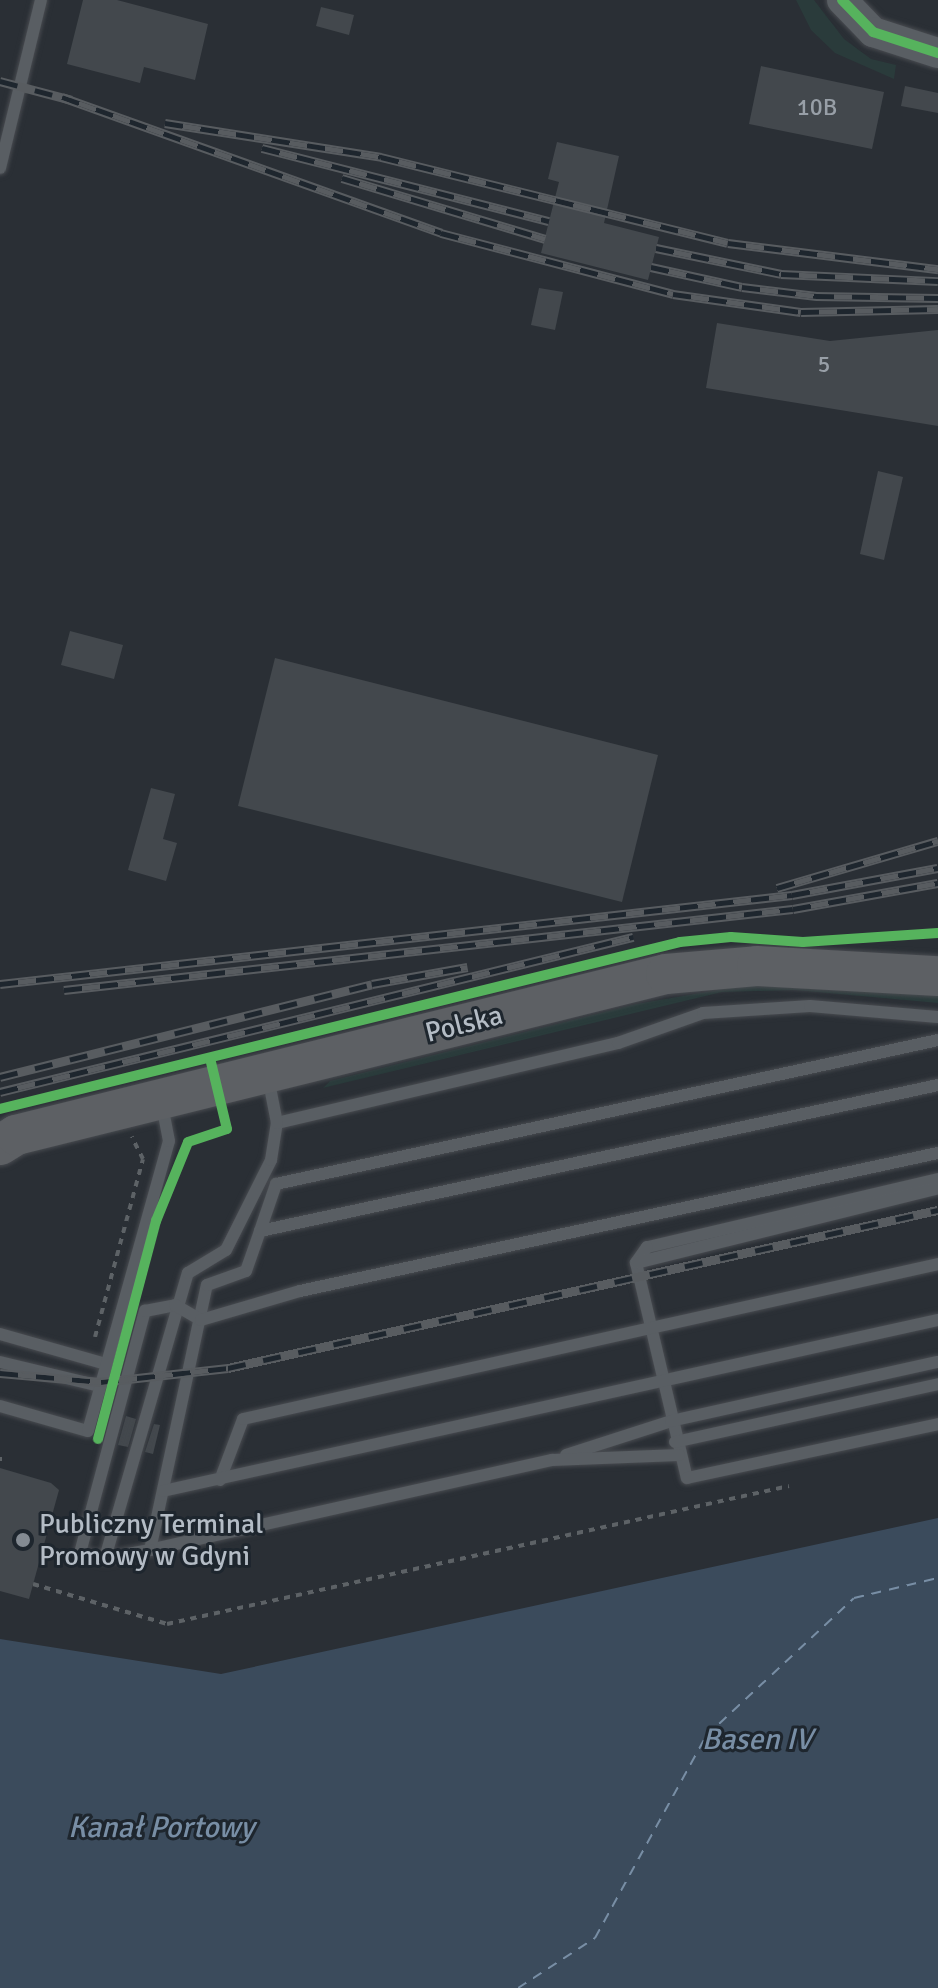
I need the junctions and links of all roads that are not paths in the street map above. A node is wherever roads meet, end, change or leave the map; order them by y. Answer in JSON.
{"nodes":[{"id":1,"x":41,"y":0,"type":"edge"},
{"id":2,"x":842,"y":0,"type":"edge"},
{"id":3,"x":938,"y":53,"type":"edge"},
{"id":4,"x":0,"y":168,"type":"edge"},
{"id":5,"x":938,"y":976,"type":"edge"},
{"id":6,"x":938,"y":1017,"type":"edge"},
{"id":7,"x":938,"y":1040,"type":"edge"},
{"id":8,"x":267,"y":1074,"type":"junction"},
{"id":9,"x":938,"y":1085,"type":"edge"},
{"id":10,"x":160,"y":1099,"type":"junction"},
{"id":11,"x":277,"y":1123,"type":"junction"},
{"id":12,"x":0,"y":1145,"type":"edge"},
{"id":13,"x":938,"y":1153,"type":"edge"},
{"id":14,"x":938,"y":1179,"type":"edge"},
{"id":15,"x":938,"y":1188,"type":"edge"},
{"id":16,"x":260,"y":1231,"type":"junction"},
{"id":17,"x":636,"y":1263,"type":"junction"},
{"id":18,"x":938,"y":1264,"type":"edge"},
{"id":19,"x":175,"y":1305,"type":"junction"},
{"id":20,"x":201,"y":1320,"type":"junction"},
{"id":21,"x":938,"y":1320,"type":"edge"},
{"id":22,"x":650,"y":1329,"type":"junction"},
{"id":23,"x":0,"y":1334,"type":"edge"},
{"id":24,"x":0,"y":1362,"type":"edge"},
{"id":25,"x":938,"y":1362,"type":"edge"},
{"id":26,"x":106,"y":1364,"type":"junction"},
{"id":27,"x":662,"y":1382,"type":"junction"},
{"id":28,"x":938,"y":1384,"type":"edge"},
{"id":29,"x":100,"y":1386,"type":"junction"},
{"id":30,"x":0,"y":1406,"type":"edge"},
{"id":31,"x":671,"y":1421,"type":"junction"},
{"id":32,"x":938,"y":1424,"type":"edge"},
{"id":33,"x":677,"y":1448,"type":"junction"},
{"id":34,"x":552,"y":1460,"type":"junction"},
{"id":35,"x":220,"y":1480,"type":"junction"},
{"id":36,"x":163,"y":1491,"type":"junction"},
{"id":37,"x":150,"y":1550,"type":"junction"},
{"id":38,"x":105,"y":1558,"type":"junction"}],
"edges":[{"from":1,"to":4,"type":"lane"},
{"from":2,"to":3,"type":"street"},
{"from":5,"to":8,"type":"highway","name":"Polska"},
{"from":6,"to":11,"type":"lane"},
{"from":7,"to":16,"type":"lane"},
{"from":8,"to":10,"type":"highway","name":"Polska"},
{"from":8,"to":11,"type":"lane"},
{"from":9,"to":16,"type":"lane"},
{"from":10,"to":12,"type":"highway","name":"Polska"},
{"from":10,"to":26,"type":"lane"},
{"from":11,"to":19,"type":"lane"},
{"from":13,"to":20,"type":"lane"},
{"from":14,"to":17,"type":"lane"},
{"from":15,"to":17,"type":"lane"},
{"from":16,"to":20,"type":"lane"},
{"from":17,"to":22,"type":"lane"},
{"from":18,"to":22,"type":"lane"},
{"from":19,"to":20,"type":"lane"},
{"from":19,"to":38,"type":"lane"},
{"from":19,"to":38,"type":"lane"},
{"from":20,"to":36,"type":"lane"},
{"from":21,"to":27,"type":"lane"},
{"from":22,"to":27,"type":"lane"},
{"from":22,"to":35,"type":"lane"},
{"from":23,"to":26,"type":"lane"},
{"from":24,"to":29,"type":"lane"},
{"from":25,"to":31,"type":"lane"},
{"from":26,"to":29,"type":"lane"},
{"from":27,"to":31,"type":"lane"},
{"from":27,"to":35,"type":"lane"},
{"from":28,"to":33,"type":"lane"},
{"from":29,"to":30,"type":"lane"},
{"from":31,"to":33,"type":"lane"},
{"from":31,"to":34,"type":"lane"},
{"from":32,"to":33,"type":"lane"},
{"from":33,"to":34,"type":"lane"},
{"from":34,"to":37,"type":"lane"},
{"from":35,"to":36,"type":"lane"},
{"from":36,"to":37,"type":"lane"},
{"from":37,"to":38,"type":"lane"}]}
